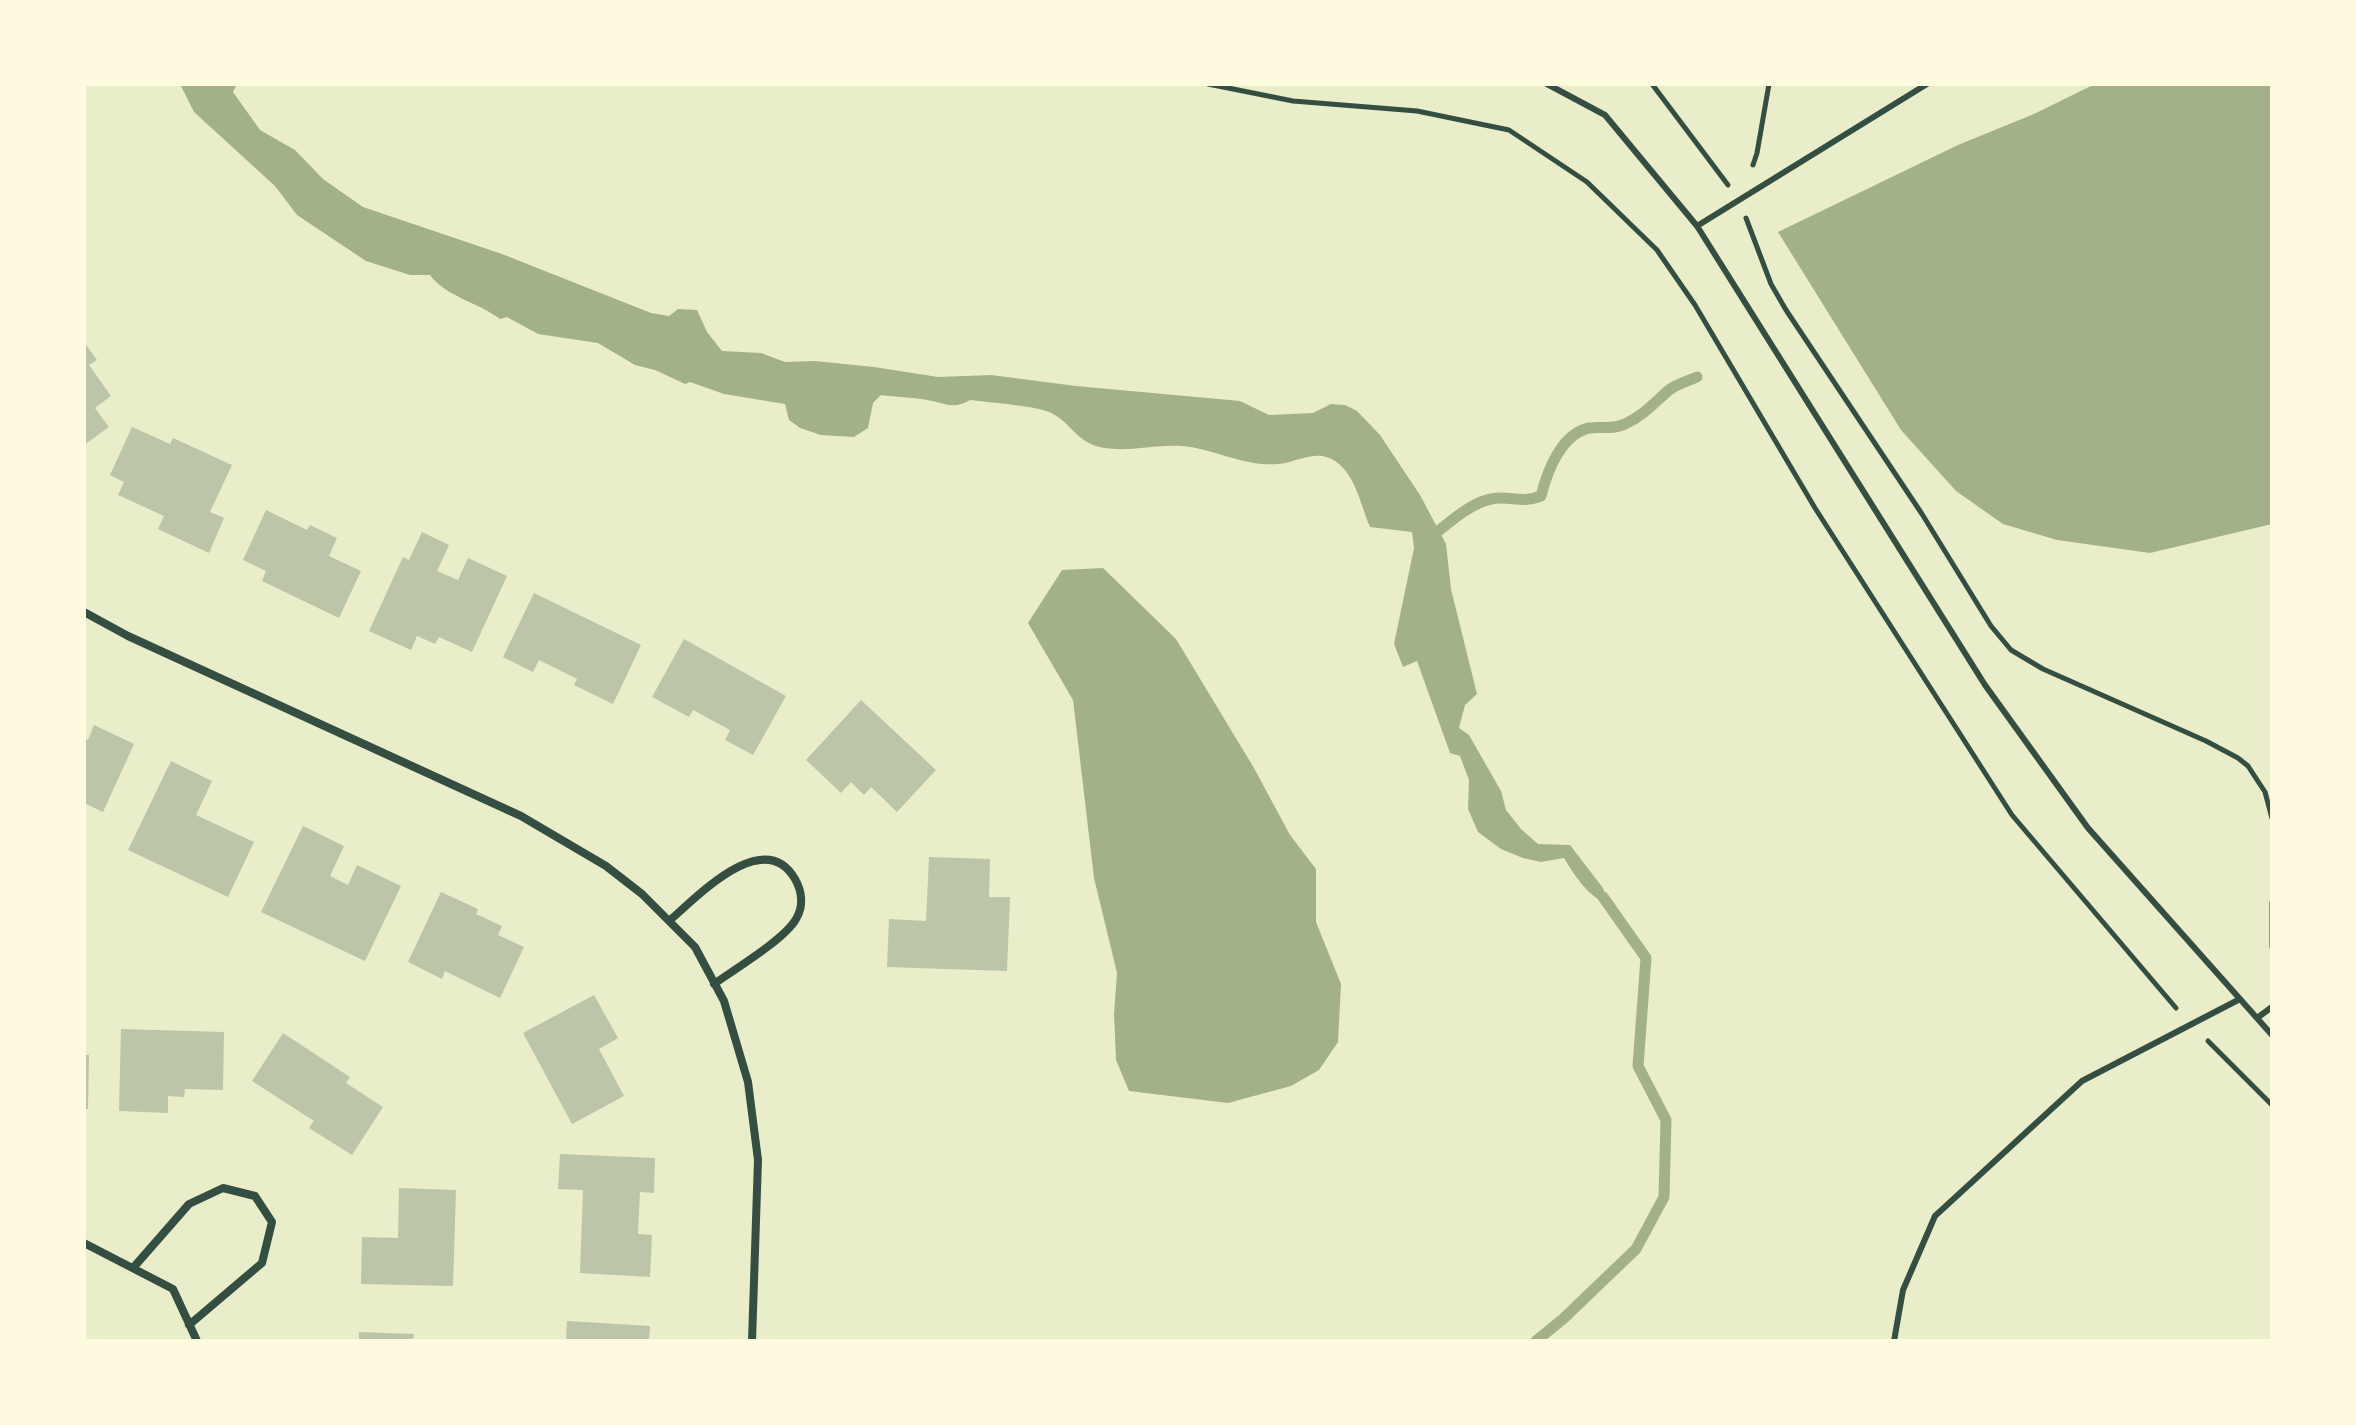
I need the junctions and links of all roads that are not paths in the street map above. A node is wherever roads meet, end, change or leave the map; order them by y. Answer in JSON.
{"nodes":[{"id":1,"x":1547,"y":84,"type":"edge"},
{"id":2,"x":1927,"y":84,"type":"edge"},
{"id":3,"x":1697,"y":226,"type":"junction"},
{"id":4,"x":84,"y":612,"type":"edge"},
{"id":5,"x":669,"y":921,"type":"junction"},
{"id":6,"x":714,"y":984,"type":"junction"},
{"id":7,"x":2240,"y":999,"type":"junction"},
{"id":8,"x":2272,"y":1007,"type":"edge"},
{"id":9,"x":2257,"y":1018,"type":"junction"},
{"id":10,"x":2272,"y":1035,"type":"edge"},
{"id":11,"x":84,"y":1243,"type":"edge"},
{"id":12,"x":133,"y":1268,"type":"junction"},
{"id":13,"x":189,"y":1325,"type":"junction"},
{"id":14,"x":197,"y":1341,"type":"edge"},
{"id":15,"x":752,"y":1341,"type":"edge"},
{"id":16,"x":1894,"y":1341,"type":"edge"}],
"edges":[{"from":1,"to":3,"type":"lane"},
{"from":2,"to":3,"type":"lane"},
{"from":3,"to":7,"type":"lane"},
{"from":4,"to":5,"type":"street"},
{"from":5,"to":6,"type":"street"},
{"from":5,"to":6,"type":"street"},
{"from":6,"to":15,"type":"street"},
{"from":7,"to":9,"type":"lane"},
{"from":7,"to":16,"type":"lane"},
{"from":8,"to":9,"type":"lane"},
{"from":9,"to":10,"type":"lane"},
{"from":11,"to":12,"type":"street"},
{"from":12,"to":13,"type":"street"},
{"from":12,"to":13,"type":"street"},
{"from":13,"to":14,"type":"street"}]}
